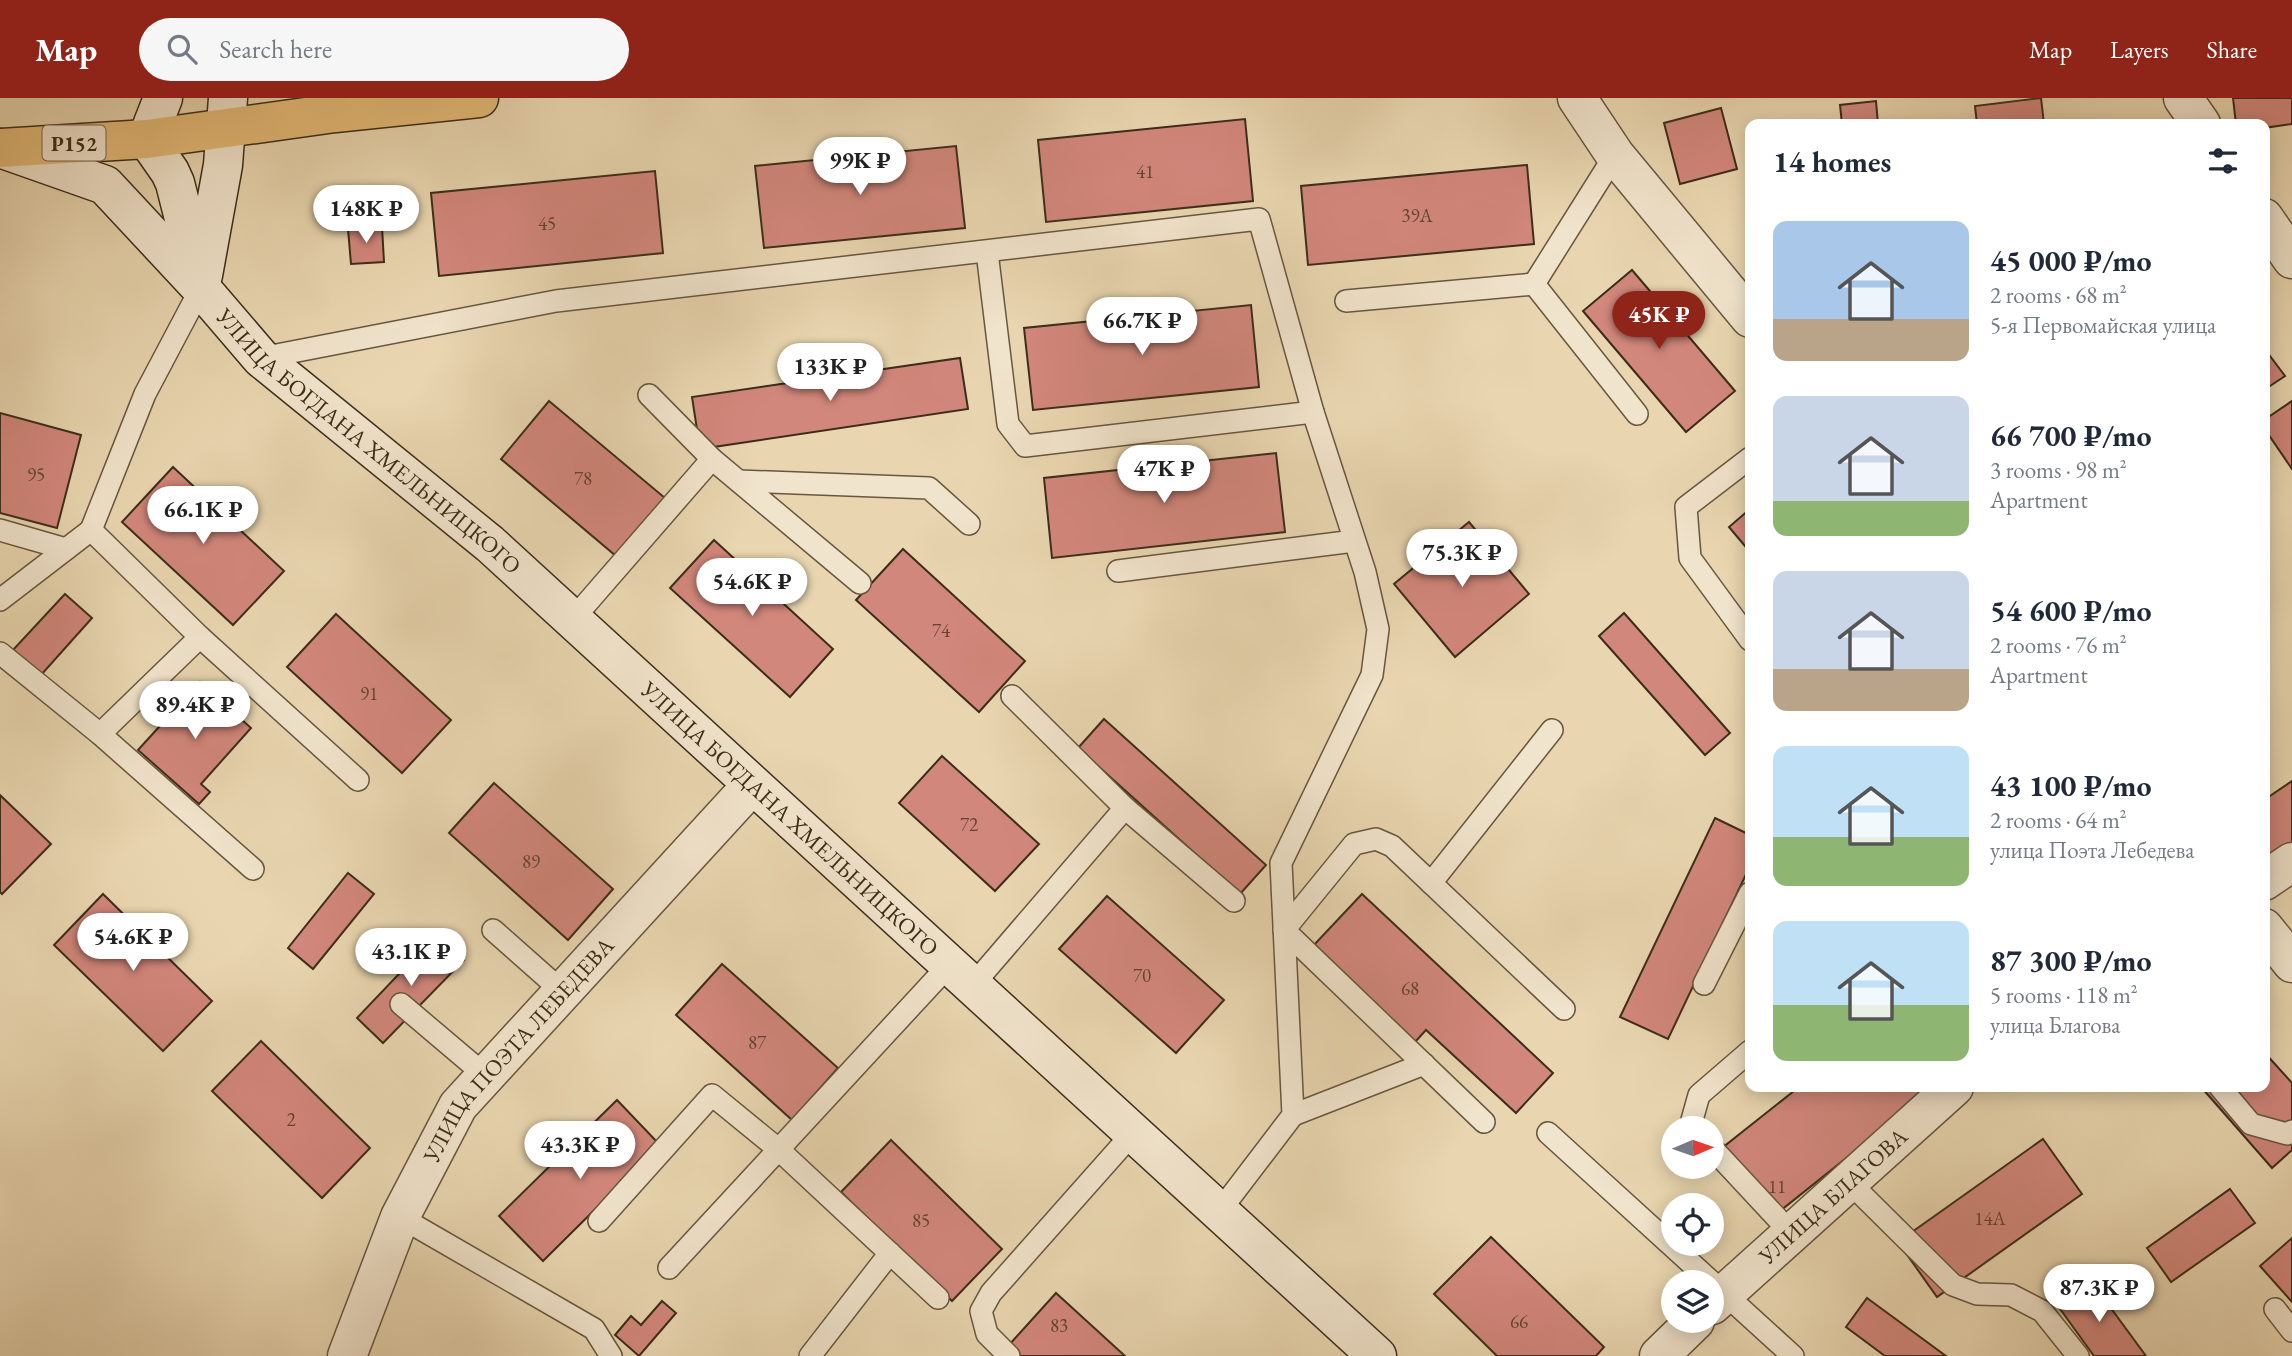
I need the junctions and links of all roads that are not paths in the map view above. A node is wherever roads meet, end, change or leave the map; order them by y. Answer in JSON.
{"nodes":[{"id":1,"x":163,"y":98,"type":"edge"},
{"id":2,"x":479,"y":98,"type":"edge"},
{"id":3,"x":1577,"y":98,"type":"edge"},
{"id":4,"x":2183,"y":98,"type":"edge"},
{"id":5,"x":226,"y":114,"type":"edge"},
{"id":6,"x":2198,"y":119,"type":"edge"},
{"id":7,"x":147,"y":139,"type":"junction"},
{"id":8,"x":0,"y":148,"type":"edge"},
{"id":9,"x":1615,"y":155,"type":"junction"},
{"id":10,"x":2270,"y":227,"type":"edge"},
{"id":11,"x":987,"y":252,"type":"junction"},
{"id":12,"x":2292,"y":259,"type":"edge"},
{"id":13,"x":1534,"y":284,"type":"junction"},
{"id":14,"x":201,"y":288,"type":"junction"},
{"id":15,"x":1346,"y":301,"type":"dead end"},
{"id":16,"x":1745,"y":312,"type":"edge"},
{"id":17,"x":261,"y":358,"type":"junction"},
{"id":18,"x":649,"y":395,"type":"dead end"},
{"id":19,"x":1313,"y":412,"type":"junction"},
{"id":20,"x":1637,"y":414,"type":"dead end"},
{"id":21,"x":712,"y":459,"type":"junction"},
{"id":22,"x":1745,"y":462,"type":"edge"},
{"id":23,"x":739,"y":481,"type":"junction"},
{"id":24,"x":969,"y":524,"type":"dead end"},
{"id":25,"x":0,"y":530,"type":"edge"},
{"id":26,"x":91,"y":530,"type":"junction"},
{"id":27,"x":1354,"y":541,"type":"junction"},
{"id":28,"x":66,"y":549,"type":"junction"},
{"id":29,"x":1118,"y":571,"type":"dead end"},
{"id":30,"x":860,"y":583,"type":"dead end"},
{"id":31,"x":0,"y":600,"type":"edge"},
{"id":32,"x":573,"y":619,"type":"junction"},
{"id":33,"x":1745,"y":633,"type":"edge"},
{"id":34,"x":200,"y":637,"type":"junction"},
{"id":35,"x":0,"y":653,"type":"edge"},
{"id":36,"x":1012,"y":696,"type":"dead end"},
{"id":37,"x":1552,"y":730,"type":"dead end"},
{"id":38,"x":100,"y":734,"type":"junction"},
{"id":39,"x":358,"y":780,"type":"dead end"},
{"id":40,"x":752,"y":785,"type":"junction"},
{"id":41,"x":1125,"y":808,"type":"junction"},
{"id":42,"x":2292,"y":862,"type":"edge"},
{"id":43,"x":253,"y":869,"type":"dead end"},
{"id":44,"x":2270,"y":877,"type":"edge"},
{"id":45,"x":1431,"y":883,"type":"junction"},
{"id":46,"x":1234,"y":901,"type":"dead end"},
{"id":47,"x":1745,"y":902,"type":"edge"},
{"id":48,"x":493,"y":930,"type":"dead end"},
{"id":49,"x":1284,"y":930,"type":"junction"},
{"id":50,"x":2270,"y":936,"type":"edge"},
{"id":51,"x":2292,"y":963,"type":"edge"},
{"id":52,"x":960,"y":975,"type":"junction"},
{"id":53,"x":1704,"y":984,"type":"dead end"},
{"id":54,"x":563,"y":992,"type":"junction"},
{"id":55,"x":401,"y":1004,"type":"dead end"},
{"id":56,"x":1564,"y":1009,"type":"dead end"},
{"id":57,"x":1745,"y":1055,"type":"edge"},
{"id":58,"x":1424,"y":1064,"type":"junction"},
{"id":59,"x":485,"y":1076,"type":"junction"},
{"id":60,"x":1948,"y":1092,"type":"edge"},
{"id":61,"x":2224,"y":1092,"type":"edge"},
{"id":62,"x":1293,"y":1115,"type":"junction"},
{"id":63,"x":1693,"y":1116,"type":"edge"},
{"id":64,"x":1485,"y":1122,"type":"dead end"},
{"id":65,"x":2292,"y":1131,"type":"edge"},
{"id":66,"x":1133,"y":1133,"type":"junction"},
{"id":67,"x":1548,"y":1133,"type":"dead end"},
{"id":68,"x":778,"y":1149,"type":"junction"},
{"id":69,"x":1724,"y":1161,"type":"edge"},
{"id":70,"x":1849,"y":1182,"type":"junction"},
{"id":71,"x":1219,"y":1212,"type":"junction"},
{"id":72,"x":400,"y":1217,"type":"junction"},
{"id":73,"x":599,"y":1221,"type":"dead end"},
{"id":74,"x":1791,"y":1233,"type":"junction"},
{"id":75,"x":890,"y":1253,"type":"junction"},
{"id":76,"x":669,"y":1268,"type":"dead end"},
{"id":77,"x":1688,"y":1270,"type":"edge"},
{"id":78,"x":1724,"y":1294,"type":"edge"},
{"id":79,"x":938,"y":1298,"type":"dead end"},
{"id":80,"x":1724,"y":1304,"type":"edge"},
{"id":81,"x":2275,"y":1309,"type":"dead end"},
{"id":82,"x":2292,"y":1331,"type":"edge"},
{"id":83,"x":1683,"y":1333,"type":"edge"},
{"id":84,"x":347,"y":1356,"type":"edge"},
{"id":85,"x":611,"y":1356,"type":"edge"},
{"id":86,"x":810,"y":1356,"type":"edge"},
{"id":87,"x":1009,"y":1356,"type":"edge"},
{"id":88,"x":1377,"y":1356,"type":"edge"},
{"id":89,"x":1659,"y":1356,"type":"edge"},
{"id":90,"x":1793,"y":1356,"type":"edge"},
{"id":91,"x":2078,"y":1356,"type":"edge"}],
"edges":[{"from":1,"to":7,"type":"main road"},
{"from":2,"to":5,"type":"main road","number":"Р152"},
{"from":3,"to":9,"type":"main road"},
{"from":4,"to":6,"type":"main road"},
{"from":5,"to":7,"type":"main road","number":"Р152"},
{"from":5,"to":14,"type":"main road","name":"УЛИЦА БОГДАНА ХМЕЛЬНИЦКОГО"},
{"from":7,"to":8,"type":"main road","number":"Р152"},
{"from":7,"to":14,"type":"main road","name":"УЛИЦА БОГДАНА ХМЕЛЬНИЦКОГО"},
{"from":8,"to":14,"type":"main road","name":"УЛИЦА БОГДАНА ХМЕЛЬНИЦКОГО"},
{"from":9,"to":13,"type":"lane"},
{"from":9,"to":16,"type":"main road"},
{"from":10,"to":12,"type":"main road"},
{"from":11,"to":17,"type":"lane"},
{"from":11,"to":19,"type":"lane"},
{"from":11,"to":19,"type":"lane"},
{"from":13,"to":15,"type":"lane"},
{"from":13,"to":20,"type":"lane"},
{"from":14,"to":17,"type":"main road","name":"УЛИЦА БОГДАНА ХМЕЛЬНИЦКОГО"},
{"from":14,"to":26,"type":"lane"},
{"from":17,"to":32,"type":"main road","name":"УЛИЦА БОГДАНА ХМЕЛЬНИЦКОГО"},
{"from":18,"to":21,"type":"lane"},
{"from":19,"to":27,"type":"lane"},
{"from":21,"to":23,"type":"lane"},
{"from":21,"to":32,"type":"lane"},
{"from":22,"to":33,"type":"lane"},
{"from":23,"to":24,"type":"lane"},
{"from":23,"to":30,"type":"lane"},
{"from":25,"to":28,"type":"lane"},
{"from":26,"to":28,"type":"lane"},
{"from":26,"to":34,"type":"lane"},
{"from":27,"to":29,"type":"lane"},
{"from":27,"to":49,"type":"lane"},
{"from":28,"to":31,"type":"lane"},
{"from":32,"to":40,"type":"main road","name":"УЛИЦА БОГДАНА ХМЕЛЬНИЦКОГО"},
{"from":34,"to":38,"type":"lane"},
{"from":34,"to":39,"type":"lane"},
{"from":35,"to":38,"type":"lane"},
{"from":36,"to":41,"type":"lane"},
{"from":37,"to":45,"type":"lane"},
{"from":38,"to":43,"type":"lane"},
{"from":40,"to":52,"type":"main road","name":"УЛИЦА БОГДАНА ХМЕЛЬНИЦКОГО"},
{"from":40,"to":54,"type":"main road","name":"УЛИЦА ПОЭТА ЛЕБЕДЕВА"},
{"from":41,"to":46,"type":"lane"},
{"from":41,"to":52,"type":"lane"},
{"from":42,"to":44,"type":"main road"},
{"from":45,"to":49,"type":"lane"},
{"from":45,"to":56,"type":"lane"},
{"from":47,"to":53,"type":"lane"},
{"from":48,"to":54,"type":"lane"},
{"from":49,"to":58,"type":"lane"},
{"from":49,"to":62,"type":"lane"},
{"from":50,"to":51,"type":"main road"},
{"from":52,"to":66,"type":"main road","name":"УЛИЦА БОГДАНА ХМЕЛЬНИЦКОГО"},
{"from":52,"to":68,"type":"lane"},
{"from":54,"to":59,"type":"main road","name":"УЛИЦА ПОЭТА ЛЕБЕДЕВА"},
{"from":55,"to":59,"type":"lane"},
{"from":57,"to":63,"type":"lane"},
{"from":58,"to":62,"type":"lane"},
{"from":58,"to":64,"type":"lane"},
{"from":59,"to":72,"type":"main road","name":"УЛИЦА ПОЭТА ЛЕБЕДЕВА"},
{"from":60,"to":70,"type":"main road","name":"УЛИЦА БЛАГОВА"},
{"from":61,"to":65,"type":"lane"},
{"from":62,"to":71,"type":"lane"},
{"from":66,"to":71,"type":"main road","name":"УЛИЦА БОГДАНА ХМЕЛЬНИЦКОГО"},
{"from":66,"to":87,"type":"lane"},
{"from":67,"to":77,"type":"lane"},
{"from":68,"to":73,"type":"lane"},
{"from":68,"to":75,"type":"lane"},
{"from":68,"to":76,"type":"lane"},
{"from":69,"to":74,"type":"lane"},
{"from":70,"to":74,"type":"main road","name":"УЛИЦА БЛАГОВА"},
{"from":70,"to":91,"type":"lane"},
{"from":71,"to":88,"type":"main road","name":"УЛИЦА БОГДАНА ХМЕЛЬНИЦКОГО"},
{"from":72,"to":84,"type":"main road","name":"УЛИЦА ПОЭТА ЛЕБЕДЕВА"},
{"from":72,"to":85,"type":"lane"},
{"from":74,"to":78,"type":"main road","name":"УЛИЦА БЛАГОВА"},
{"from":75,"to":79,"type":"lane"},
{"from":75,"to":86,"type":"lane"},
{"from":80,"to":90,"type":"lane"},
{"from":81,"to":82,"type":"lane"},
{"from":83,"to":89,"type":"main road"}]}
